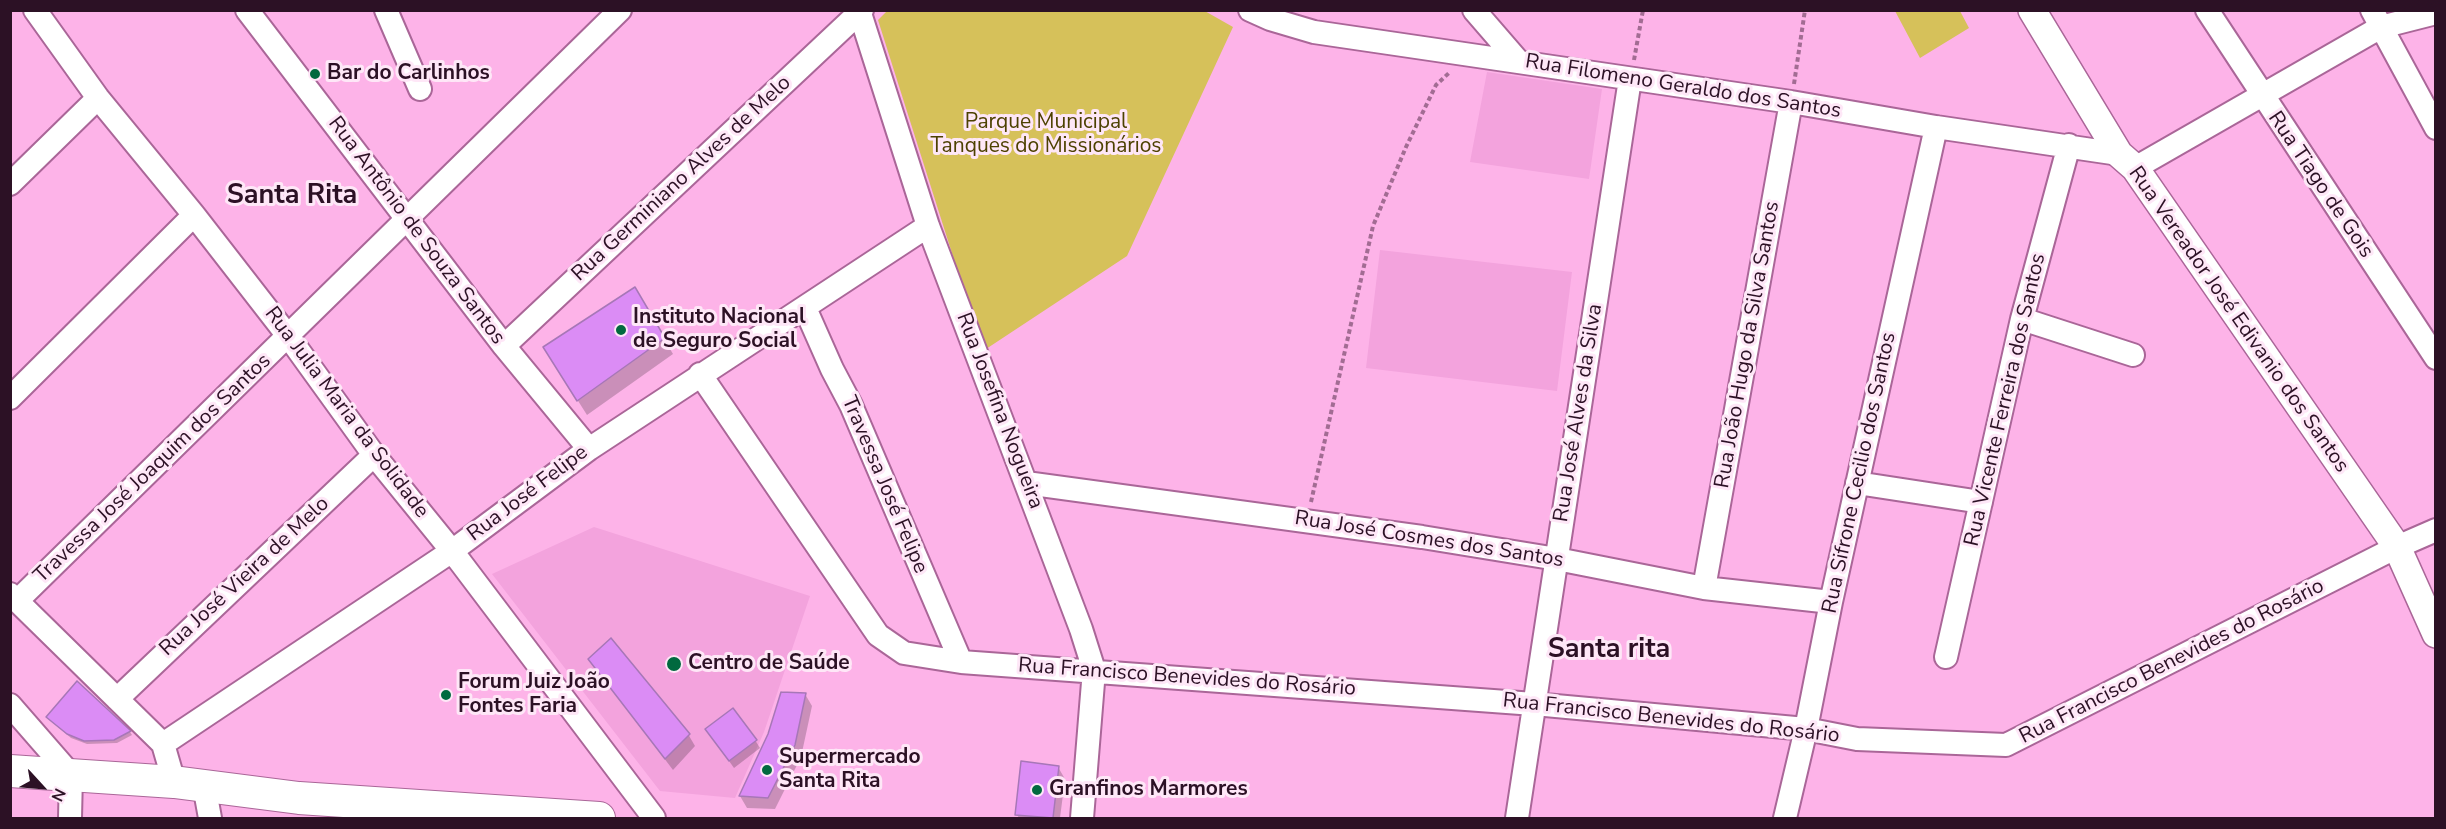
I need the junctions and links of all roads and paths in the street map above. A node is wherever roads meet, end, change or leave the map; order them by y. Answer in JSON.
{"nodes":[{"id":1,"x":35,"y":10,"type":"edge"},
{"id":2,"x":247,"y":10,"type":"edge"},
{"id":3,"x":386,"y":10,"type":"edge"},
{"id":4,"x":620,"y":10,"type":"edge"},
{"id":5,"x":1250,"y":10,"type":"edge"},
{"id":6,"x":1474,"y":10,"type":"edge"},
{"id":7,"x":1643,"y":10,"type":"edge"},
{"id":8,"x":1805,"y":10,"type":"edge"},
{"id":9,"x":2032,"y":10,"type":"edge"},
{"id":10,"x":2207,"y":10,"type":"edge"},
{"id":11,"x":861,"y":11,"type":"edge"},
{"id":12,"x":2436,"y":13,"type":"edge"},
{"id":13,"x":2377,"y":19,"type":"edge"},
{"id":14,"x":1468,"y":55,"type":"junction"},
{"id":15,"x":1519,"y":62,"type":"junction"},
{"id":16,"x":1630,"y":79,"type":"junction"},
{"id":17,"x":420,"y":89,"type":"dead end"},
{"id":18,"x":2262,"y":97,"type":"junction"},
{"id":19,"x":98,"y":98,"type":"junction"},
{"id":20,"x":1791,"y":102,"type":"junction"},
{"id":21,"x":1936,"y":127,"type":"junction"},
{"id":22,"x":2436,"y":128,"type":"edge"},
{"id":23,"x":2069,"y":145,"type":"junction"},
{"id":24,"x":2127,"y":161,"type":"junction"},
{"id":25,"x":10,"y":184,"type":"edge"},
{"id":26,"x":194,"y":215,"type":"junction"},
{"id":27,"x":408,"y":219,"type":"junction"},
{"id":28,"x":928,"y":226,"type":"junction"},
{"id":29,"x":805,"y":308,"type":"junction"},
{"id":30,"x":2022,"y":319,"type":"junction"},
{"id":31,"x":288,"y":336,"type":"junction"},
{"id":32,"x":504,"y":346,"type":"junction"},
{"id":33,"x":2133,"y":355,"type":"dead end"},
{"id":34,"x":2436,"y":358,"type":"edge"},
{"id":35,"x":700,"y":374,"type":"junction"},
{"id":36,"x":10,"y":398,"type":"edge"},
{"id":37,"x":589,"y":448,"type":"junction"},
{"id":38,"x":374,"y":455,"type":"junction"},
{"id":39,"x":1026,"y":483,"type":"junction"},
{"id":40,"x":1857,"y":483,"type":"junction"},
{"id":41,"x":1981,"y":502,"type":"junction"},
{"id":42,"x":1306,"y":521,"type":"junction"},
{"id":43,"x":2436,"y":530,"type":"edge"},
{"id":44,"x":2397,"y":547,"type":"junction"},
{"id":45,"x":452,"y":551,"type":"junction"},
{"id":46,"x":1557,"y":559,"type":"junction"},
{"id":47,"x":1704,"y":588,"type":"junction"},
{"id":48,"x":14,"y":598,"type":"edge"},
{"id":49,"x":1831,"y":602,"type":"junction"},
{"id":50,"x":2436,"y":634,"type":"edge"},
{"id":51,"x":1946,"y":657,"type":"dead end"},
{"id":52,"x":961,"y":662,"type":"junction"},
{"id":53,"x":1094,"y":670,"type":"junction"},
{"id":54,"x":117,"y":699,"type":"junction"},
{"id":55,"x":1534,"y":704,"type":"junction"},
{"id":56,"x":10,"y":705,"type":"edge"},
{"id":57,"x":1806,"y":729,"type":"junction"},
{"id":58,"x":163,"y":744,"type":"junction"},
{"id":59,"x":10,"y":771,"type":"edge"},
{"id":60,"x":71,"y":775,"type":"junction"},
{"id":61,"x":189,"y":784,"type":"junction"},
{"id":62,"x":304,"y":808,"type":"edge"},
{"id":63,"x":517,"y":816,"type":"edge"},
{"id":64,"x":70,"y":819,"type":"edge"},
{"id":65,"x":210,"y":819,"type":"edge"},
{"id":66,"x":599,"y":819,"type":"edge"},
{"id":67,"x":654,"y":819,"type":"edge"},
{"id":68,"x":1082,"y":819,"type":"edge"},
{"id":69,"x":1517,"y":819,"type":"edge"},
{"id":70,"x":1785,"y":819,"type":"edge"}],
"edges":[{"from":1,"to":19,"type":"street","name":"Rua Julia Maria da Solidade"},
{"from":2,"to":27,"type":"street","name":"Rua Antônio de Souza Santos"},
{"from":3,"to":17,"type":"street"},
{"from":4,"to":27,"type":"street","name":"Travessa José Joaquim dos Santos"},
{"from":5,"to":14,"type":"street","name":"Rua Filomeno Geraldo dos Santos"},
{"from":6,"to":15,"type":"street"},
{"from":7,"to":16,"type":"path"},
{"from":8,"to":20,"type":"path"},
{"from":9,"to":24,"type":"street","name":"Rua Vereador José Edivanio dos Santos"},
{"from":10,"to":18,"type":"street","name":"Rua Tiago de Gois"},
{"from":11,"to":28,"type":"street","name":"Rua Josefina Nogueira"},
{"from":11,"to":32,"type":"street","name":"Rua Germiniano Alves de Melo"},
{"from":12,"to":13,"type":"street"},
{"from":13,"to":18,"type":"street"},
{"from":13,"to":22,"type":"street"},
{"from":14,"to":15,"type":"street","name":"Rua Filomeno Geraldo dos Santos"},
{"from":14,"to":42,"type":"path"},
{"from":15,"to":16,"type":"street","name":"Rua Filomeno Geraldo dos Santos"},
{"from":16,"to":20,"type":"street","name":"Rua Filomeno Geraldo dos Santos"},
{"from":16,"to":46,"type":"street","name":"Rua José Alves da Silva"},
{"from":18,"to":24,"type":"street"},
{"from":18,"to":34,"type":"street","name":"Rua Tiago de Gois"},
{"from":19,"to":25,"type":"street"},
{"from":19,"to":26,"type":"street","name":"Rua Julia Maria da Solidade"},
{"from":20,"to":21,"type":"street","name":"Rua Filomeno Geraldo dos Santos"},
{"from":20,"to":47,"type":"street","name":"Rua João Hugo da Silva Santos"},
{"from":21,"to":23,"type":"street","name":"Rua Filomeno Geraldo dos Santos"},
{"from":21,"to":40,"type":"street","name":"Rua Sifrone Cecilio dos Santos"},
{"from":23,"to":24,"type":"street","name":"Rua Filomeno Geraldo dos Santos"},
{"from":23,"to":30,"type":"street","name":"Rua Vicente Ferreira dos Santos"},
{"from":24,"to":44,"type":"street","name":"Rua Vereador José Edivanio dos Santos"},
{"from":26,"to":31,"type":"street","name":"Rua Julia Maria da Solidade"},
{"from":26,"to":36,"type":"street"},
{"from":27,"to":31,"type":"street","name":"Travessa José Joaquim dos Santos"},
{"from":27,"to":32,"type":"street","name":"Rua Antônio de Souza Santos"},
{"from":28,"to":29,"type":"street","name":"Rua José Felipe"},
{"from":28,"to":39,"type":"street","name":"Rua Josefina Nogueira"},
{"from":29,"to":35,"type":"street","name":"Rua José Felipe"},
{"from":29,"to":52,"type":"street","name":"Travessa José Felipe"},
{"from":30,"to":33,"type":"street"},
{"from":30,"to":41,"type":"street","name":"Rua Vicente Ferreira dos Santos"},
{"from":31,"to":38,"type":"street","name":"Rua Julia Maria da Solidade"},
{"from":31,"to":48,"type":"street","name":"Travessa José Joaquim dos Santos"},
{"from":32,"to":37,"type":"street","name":"Rua Antônio de Souza Santos"},
{"from":35,"to":37,"type":"street","name":"Rua José Felipe"},
{"from":35,"to":52,"type":"street","name":"Rua Francisco Benevides do Rosário"},
{"from":37,"to":45,"type":"street","name":"Rua José Felipe"},
{"from":38,"to":45,"type":"street","name":"Rua Julia Maria da Solidade"},
{"from":38,"to":54,"type":"street","name":"Rua José Vieira de Melo"},
{"from":39,"to":42,"type":"street","name":"Rua José Cosmes dos Santos"},
{"from":39,"to":53,"type":"street","name":"Rua Josefina Nogueira"},
{"from":40,"to":41,"type":"street"},
{"from":40,"to":49,"type":"street","name":"Rua Sifrone Cecilio dos Santos"},
{"from":41,"to":51,"type":"street","name":"Rua Vicente Ferreira dos Santos"},
{"from":42,"to":46,"type":"street","name":"Rua José Cosmes dos Santos"},
{"from":43,"to":44,"type":"street","name":"Rua Francisco Benevides do Rosário"},
{"from":44,"to":50,"type":"street","name":"Rua Vereador José Edivanio dos Santos"},
{"from":44,"to":57,"type":"street","name":"Rua Francisco Benevides do Rosário"},
{"from":45,"to":58,"type":"street","name":"Rua José Felipe"},
{"from":45,"to":67,"type":"street","name":"Rua Julia Maria da Solidade"},
{"from":46,"to":47,"type":"street","name":"Rua José Cosmes dos Santos"},
{"from":46,"to":55,"type":"street","name":"Rua José Alves da Silva"},
{"from":47,"to":49,"type":"street","name":"Rua José Cosmes dos Santos"},
{"from":48,"to":54,"type":"street"},
{"from":49,"to":57,"type":"street","name":"Rua Sifrone Cecilio dos Santos"},
{"from":52,"to":53,"type":"street","name":"Rua Francisco Benevides do Rosário"},
{"from":53,"to":55,"type":"street","name":"Rua Francisco Benevides do Rosário"},
{"from":53,"to":68,"type":"street","name":"Rua Josefina Nogueira"},
{"from":54,"to":58,"type":"street"},
{"from":55,"to":57,"type":"street","name":"Rua Francisco Benevides do Rosário"},
{"from":55,"to":69,"type":"street","name":"Rua José Alves da Silva"},
{"from":56,"to":60,"type":"street"},
{"from":57,"to":70,"type":"street","name":"Rua Sifrone Cecilio dos Santos"},
{"from":58,"to":61,"type":"street"},
{"from":59,"to":60,"type":"main road"},
{"from":60,"to":61,"type":"main road"},
{"from":60,"to":64,"type":"street"},
{"from":61,"to":62,"type":"main road"},
{"from":61,"to":65,"type":"street"},
{"from":62,"to":63,"type":"main road"},
{"from":63,"to":66,"type":"main road"}]}
